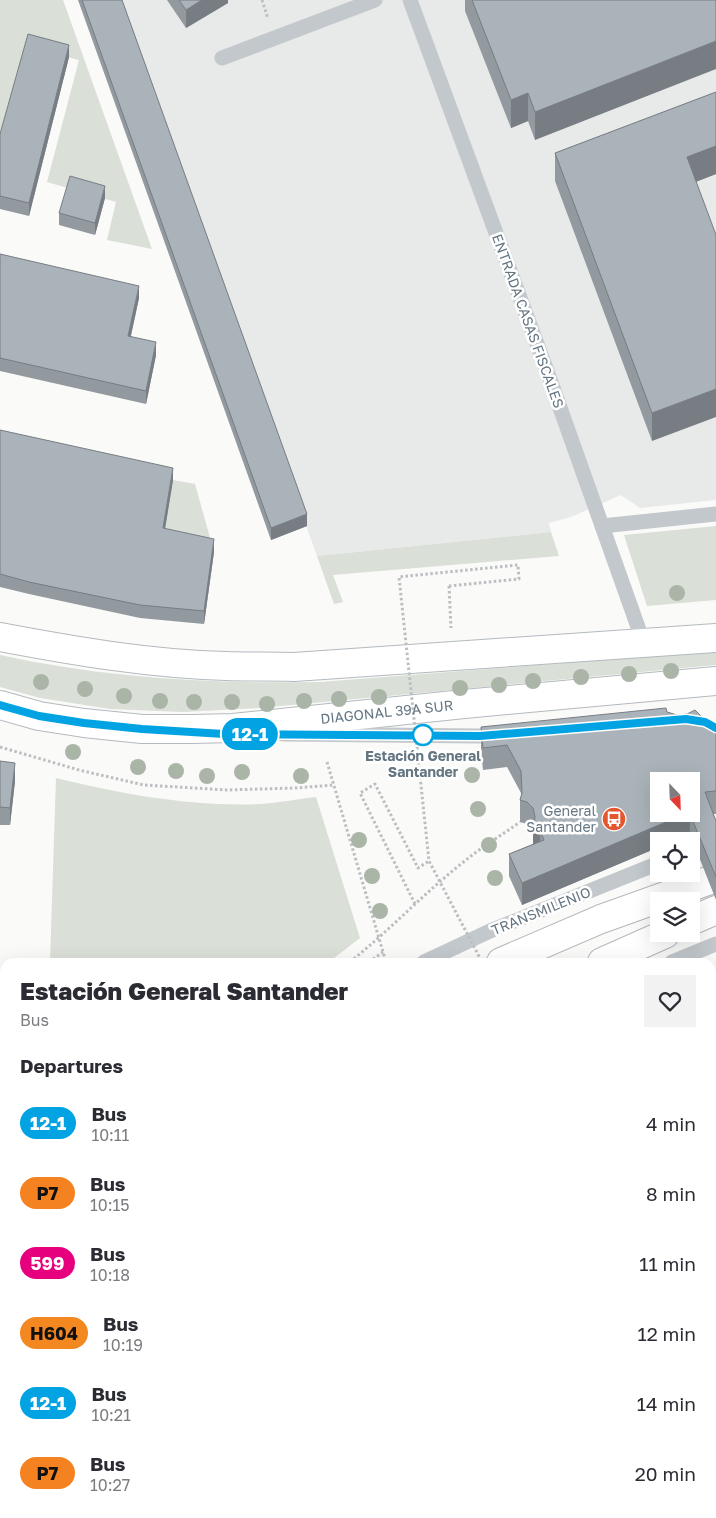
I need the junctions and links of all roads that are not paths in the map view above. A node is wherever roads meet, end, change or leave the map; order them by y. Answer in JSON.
{"nodes":[{"id":1,"x":375,"y":0,"type":"edge"},
{"id":2,"x":410,"y":0,"type":"edge"},
{"id":3,"x":222,"y":58,"type":"dead end"},
{"id":4,"x":716,"y":514,"type":"edge"},
{"id":5,"x":602,"y":526,"type":"junction"},
{"id":6,"x":0,"y":637,"type":"edge"},
{"id":7,"x":716,"y":638,"type":"edge"},
{"id":8,"x":644,"y":644,"type":"junction"},
{"id":9,"x":716,"y":681,"type":"edge"},
{"id":10,"x":0,"y":705,"type":"edge"},
{"id":11,"x":142,"y":729,"type":"junction"},
{"id":12,"x":517,"y":732,"type":"edge"},
{"id":13,"x":716,"y":837,"type":"edge"},
{"id":14,"x":700,"y":845,"type":"edge"},
{"id":15,"x":650,"y":867,"type":"edge"},
{"id":16,"x":716,"y":878,"type":"edge"},
{"id":17,"x":716,"y":910,"type":"edge"},
{"id":18,"x":700,"y":918,"type":"edge"},
{"id":19,"x":650,"y":941,"type":"edge"},
{"id":20,"x":716,"y":944,"type":"edge"},
{"id":21,"x":433,"y":958,"type":"edge"},
{"id":22,"x":510,"y":958,"type":"edge"},
{"id":23,"x":611,"y":958,"type":"edge"},
{"id":24,"x":682,"y":958,"type":"edge"}],
"edges":[{"from":1,"to":3,"type":"lane"},
{"from":2,"to":5,"type":"lane","name":"ENTRADA CASAS FISCALES"},
{"from":4,"to":5,"type":"lane"},
{"from":5,"to":8,"type":"lane","name":"ENTRADA CASAS FISCALES"},
{"from":6,"to":8,"type":"main road"},
{"from":7,"to":8,"type":"main road"},
{"from":9,"to":11,"type":"main road","name":"DIAGONAL 39A SUR"},
{"from":10,"to":11,"type":"main road","name":"DIAGONAL 39A SUR"},
{"from":11,"to":12,"type":"lane"},
{"from":13,"to":14,"type":"lane"},
{"from":15,"to":21,"type":"lane","name":"TRANSMILENIO"},
{"from":16,"to":22,"type":"main road"},
{"from":17,"to":18,"type":"main road"},
{"from":19,"to":23,"type":"main road"},
{"from":20,"to":24,"type":"lane"}]}
